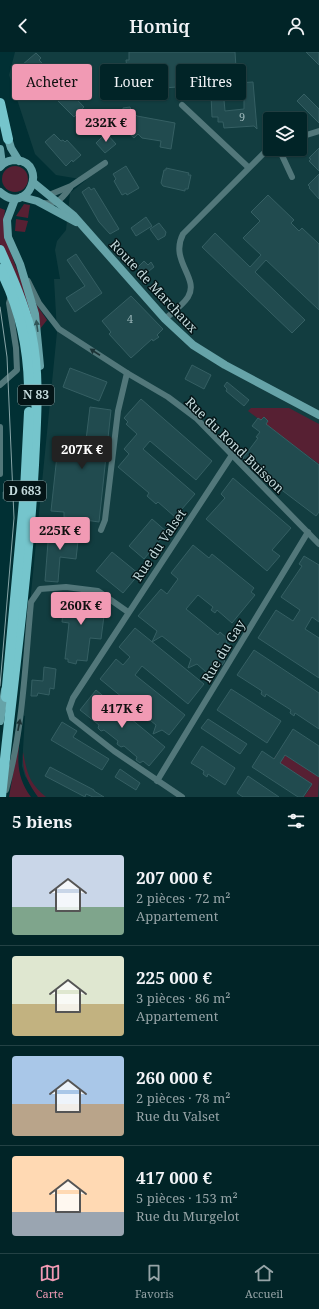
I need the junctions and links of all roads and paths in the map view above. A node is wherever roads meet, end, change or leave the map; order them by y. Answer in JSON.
{"nodes":[{"id":1,"x":0,"y":103,"type":"edge"},
{"id":2,"x":182,"y":105,"type":"dead end"},
{"id":3,"x":0,"y":117,"type":"edge"},
{"id":4,"x":319,"y":131,"type":"edge"},
{"id":5,"x":307,"y":135,"type":"edge"},
{"id":6,"x":8,"y":139,"type":"junction"},
{"id":7,"x":0,"y":149,"type":"edge"},
{"id":8,"x":263,"y":153,"type":"edge"},
{"id":9,"x":282,"y":156,"type":"edge"},
{"id":10,"x":19,"y":161,"type":"junction"},
{"id":11,"x":105,"y":163,"type":"dead end"},
{"id":12,"x":1,"y":166,"type":"edge"},
{"id":13,"x":248,"y":167,"type":"junction"},
{"id":14,"x":292,"y":177,"type":"dead end"},
{"id":15,"x":34,"y":182,"type":"junction"},
{"id":16,"x":71,"y":186,"type":"junction"},
{"id":17,"x":0,"y":192,"type":"edge"},
{"id":18,"x":49,"y":195,"type":"junction"},
{"id":19,"x":19,"y":198,"type":"junction"},
{"id":20,"x":37,"y":202,"type":"junction"},
{"id":21,"x":58,"y":202,"type":"junction"},
{"id":22,"x":81,"y":225,"type":"junction"},
{"id":23,"x":0,"y":250,"type":"edge"},
{"id":24,"x":0,"y":261,"type":"edge"},
{"id":25,"x":20,"y":264,"type":"junction"},
{"id":26,"x":0,"y":269,"type":"edge"},
{"id":27,"x":12,"y":293,"type":"junction"},
{"id":28,"x":165,"y":319,"type":"junction"},
{"id":29,"x":127,"y":373,"type":"junction"},
{"id":30,"x":0,"y":385,"type":"edge"},
{"id":31,"x":319,"y":415,"type":"edge"},
{"id":32,"x":0,"y":427,"type":"edge"},
{"id":33,"x":36,"y":434,"type":"junction"},
{"id":34,"x":232,"y":455,"type":"junction"},
{"id":35,"x":0,"y":474,"type":"edge"},
{"id":36,"x":102,"y":530,"type":"dead end"},
{"id":37,"x":308,"y":532,"type":"junction"},
{"id":38,"x":319,"y":544,"type":"edge"},
{"id":39,"x":128,"y":612,"type":"junction"},
{"id":40,"x":7,"y":676,"type":"junction"},
{"id":41,"x":0,"y":721,"type":"edge"},
{"id":42,"x":0,"y":764,"type":"edge"},
{"id":43,"x":157,"y":781,"type":"junction"},
{"id":44,"x":4,"y":795,"type":"edge"},
{"id":45,"x":182,"y":797,"type":"edge"}],
"edges":[{"from":1,"to":6,"type":"main road"},
{"from":2,"to":13,"type":"street"},
{"from":3,"to":6,"type":"main road"},
{"from":4,"to":5,"type":"street"},
{"from":6,"to":10,"type":"main road"},
{"from":7,"to":12,"type":"main road"},
{"from":8,"to":13,"type":"street"},
{"from":9,"to":14,"type":"street"},
{"from":10,"to":12,"type":"main road"},
{"from":10,"to":15,"type":"main road"},
{"from":11,"to":16,"type":"street"},
{"from":13,"to":28,"type":"street"},
{"from":15,"to":18,"type":"main road","name":"Route de Marchaux"},
{"from":15,"to":19,"type":"main road"},
{"from":16,"to":18,"type":"street"},
{"from":16,"to":21,"type":"street"},
{"from":17,"to":19,"type":"main road","name":"Route de Marchaux"},
{"from":18,"to":21,"type":"main road","name":"Route de Marchaux"},
{"from":19,"to":20,"type":"main road","name":"Route de Marchaux"},
{"from":19,"to":25,"type":"main road","number":"D 683"},
{"from":20,"to":21,"type":"street"},
{"from":20,"to":22,"type":"main road","name":"Route de Marchaux"},
{"from":21,"to":22,"type":"main road","name":"Route de Marchaux"},
{"from":22,"to":28,"type":"main road","name":"Route de Marchaux"},
{"from":23,"to":33,"type":"main road","number":"N 83"},
{"from":24,"to":27,"type":"main road"},
{"from":29,"to":25,"type":"street","name":"Rue du Rond Buisson","one_way":true},
{"from":33,"to":25,"type":"main road","number":"D 683","one_way":true},
{"from":26,"to":27,"type":"main road","number":"D 683"},
{"from":27,"to":30,"type":"street"},
{"from":27,"to":40,"type":"main road","number":"D 683"},
{"from":28,"to":31,"type":"main road","name":"Route de Marchaux"},
{"from":29,"to":34,"type":"street","name":"Rue du Rond Buisson"},
{"from":29,"to":36,"type":"street"},
{"from":32,"to":35,"type":"street"},
{"from":33,"to":44,"type":"main road","number":"D 683"},
{"from":34,"to":37,"type":"street","name":"Rue du Rond Buisson"},
{"from":34,"to":39,"type":"street","name":"Rue du Valset"},
{"from":37,"to":38,"type":"street","name":"Rue du Rond Buisson"},
{"from":37,"to":43,"type":"street","name":"Rue du Gay"},
{"from":39,"to":43,"type":"street","name":"Rue du Valset"},
{"from":44,"to":39,"type":"street","one_way":true},
{"from":40,"to":41,"type":"main road"},
{"from":40,"to":42,"type":"main road","number":"D 683"},
{"from":43,"to":45,"type":"street"}]}
